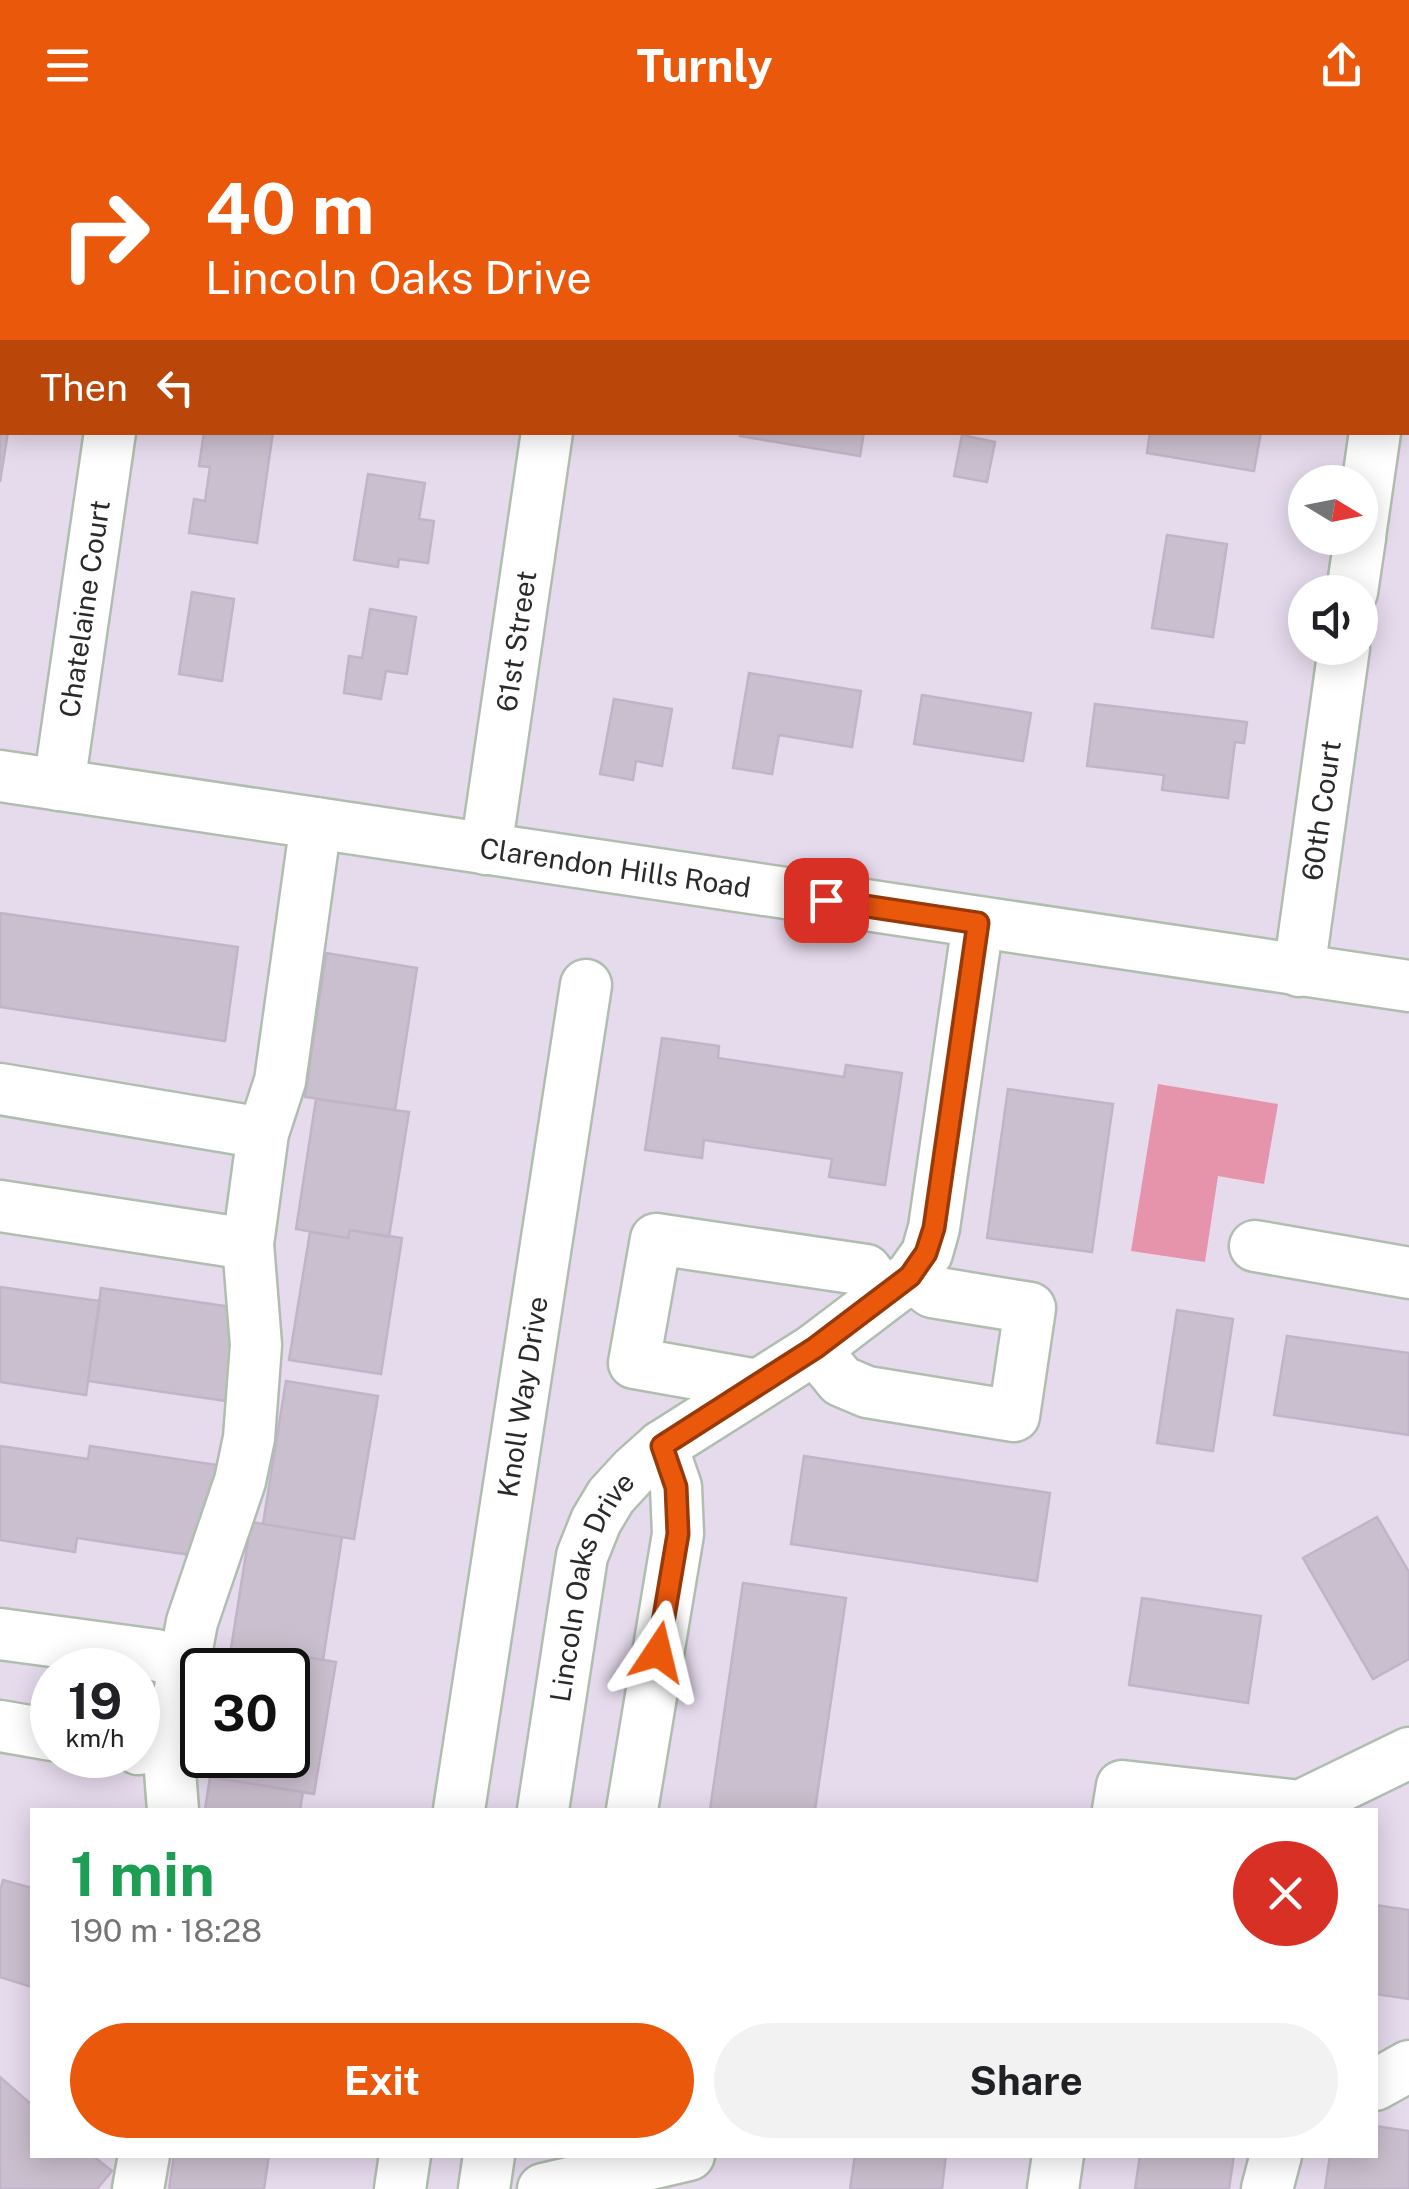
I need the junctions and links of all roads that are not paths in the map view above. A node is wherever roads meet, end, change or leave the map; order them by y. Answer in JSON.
{"nodes":[{"id":1,"x":110,"y":435,"type":"edge"},
{"id":2,"x":547,"y":435,"type":"edge"},
{"id":3,"x":1375,"y":435,"type":"edge"},
{"id":4,"x":1370,"y":465,"type":"edge"},
{"id":5,"x":1342,"y":665,"type":"edge"},
{"id":6,"x":0,"y":776,"type":"edge"},
{"id":7,"x":59,"y":785,"type":"junction"},
{"id":8,"x":316,"y":824,"type":"junction"},
{"id":9,"x":486,"y":849,"type":"junction"},
{"id":10,"x":978,"y":923,"type":"junction"},
{"id":11,"x":1299,"y":971,"type":"junction"},
{"id":12,"x":586,"y":986,"type":"dead end"},
{"id":13,"x":1409,"y":986,"type":"edge"},
{"id":14,"x":0,"y":1089,"type":"edge"},
{"id":15,"x":263,"y":1133,"type":"junction"},
{"id":16,"x":0,"y":1206,"type":"edge"},
{"id":17,"x":248,"y":1244,"type":"junction"},
{"id":18,"x":1255,"y":1246,"type":"dead end"},
{"id":19,"x":1409,"y":1274,"type":"edge"},
{"id":20,"x":898,"y":1285,"type":"junction"},
{"id":21,"x":815,"y":1348,"type":"junction"},
{"id":22,"x":758,"y":1385,"type":"junction"},
{"id":23,"x":662,"y":1446,"type":"junction"},
{"id":24,"x":0,"y":1634,"type":"edge"},
{"id":25,"x":187,"y":1648,"type":"edge"},
{"id":26,"x":180,"y":1664,"type":"edge"},
{"id":27,"x":180,"y":1688,"type":"edge"},
{"id":28,"x":0,"y":1726,"type":"edge"},
{"id":29,"x":30,"y":1731,"type":"edge"},
{"id":30,"x":160,"y":1742,"type":"edge"},
{"id":31,"x":1409,"y":1752,"type":"edge"},
{"id":32,"x":160,"y":1771,"type":"edge"},
{"id":33,"x":172,"y":1808,"type":"edge"},
{"id":34,"x":459,"y":1808,"type":"edge"},
{"id":35,"x":542,"y":1808,"type":"edge"},
{"id":36,"x":632,"y":1808,"type":"edge"},
{"id":37,"x":1118,"y":1808,"type":"edge"},
{"id":38,"x":1409,"y":2066,"type":"edge"},
{"id":39,"x":1378,"y":2084,"type":"edge"},
{"id":40,"x":143,"y":2158,"type":"edge"},
{"id":41,"x":405,"y":2158,"type":"edge"},
{"id":42,"x":489,"y":2158,"type":"edge"},
{"id":43,"x":676,"y":2158,"type":"edge"},
{"id":44,"x":1057,"y":2158,"type":"edge"},
{"id":45,"x":1275,"y":2158,"type":"edge"},
{"id":46,"x":138,"y":2189,"type":"edge"},
{"id":47,"x":400,"y":2189,"type":"edge"},
{"id":48,"x":484,"y":2189,"type":"edge"},
{"id":49,"x":544,"y":2189,"type":"edge"},
{"id":50,"x":1052,"y":2189,"type":"edge"},
{"id":51,"x":1267,"y":2189,"type":"edge"}],
"edges":[{"from":1,"to":7,"type":"street","name":"Chatelaine Court"},
{"from":2,"to":9,"type":"street","name":"61st Street"},
{"from":3,"to":4,"type":"street"},
{"from":5,"to":11,"type":"street","name":"60th Court"},
{"from":6,"to":7,"type":"street","name":"Clarendon Hills Road"},
{"from":7,"to":8,"type":"street","name":"Clarendon Hills Road"},
{"from":8,"to":9,"type":"street","name":"Clarendon Hills Road"},
{"from":8,"to":15,"type":"street"},
{"from":9,"to":10,"type":"street","name":"Clarendon Hills Road"},
{"from":10,"to":11,"type":"street","name":"Clarendon Hills Road"},
{"from":10,"to":20,"type":"street","name":"Lincoln Oaks Drive"},
{"from":11,"to":13,"type":"street","name":"Clarendon Hills Road"},
{"from":12,"to":34,"type":"street","name":"Knoll Way Drive"},
{"from":14,"to":15,"type":"street"},
{"from":15,"to":17,"type":"street"},
{"from":16,"to":17,"type":"street"},
{"from":17,"to":25,"type":"street"},
{"from":18,"to":19,"type":"street"},
{"from":20,"to":21,"type":"street","name":"Lincoln Oaks Drive"},
{"from":20,"to":21,"type":"street"},
{"from":20,"to":22,"type":"street"},
{"from":21,"to":22,"type":"street","name":"Lincoln Oaks Drive"},
{"from":22,"to":23,"type":"street","name":"Lincoln Oaks Drive"},
{"from":23,"to":35,"type":"street","name":"Lincoln Oaks Drive"},
{"from":23,"to":36,"type":"street"},
{"from":24,"to":26,"type":"street"},
{"from":27,"to":30,"type":"street"},
{"from":28,"to":29,"type":"street"},
{"from":31,"to":37,"type":"street"},
{"from":32,"to":33,"type":"street"},
{"from":38,"to":39,"type":"street"},
{"from":40,"to":46,"type":"street"},
{"from":41,"to":47,"type":"street"},
{"from":42,"to":48,"type":"street"},
{"from":43,"to":49,"type":"street"},
{"from":44,"to":50,"type":"street"},
{"from":45,"to":51,"type":"street"}]}
